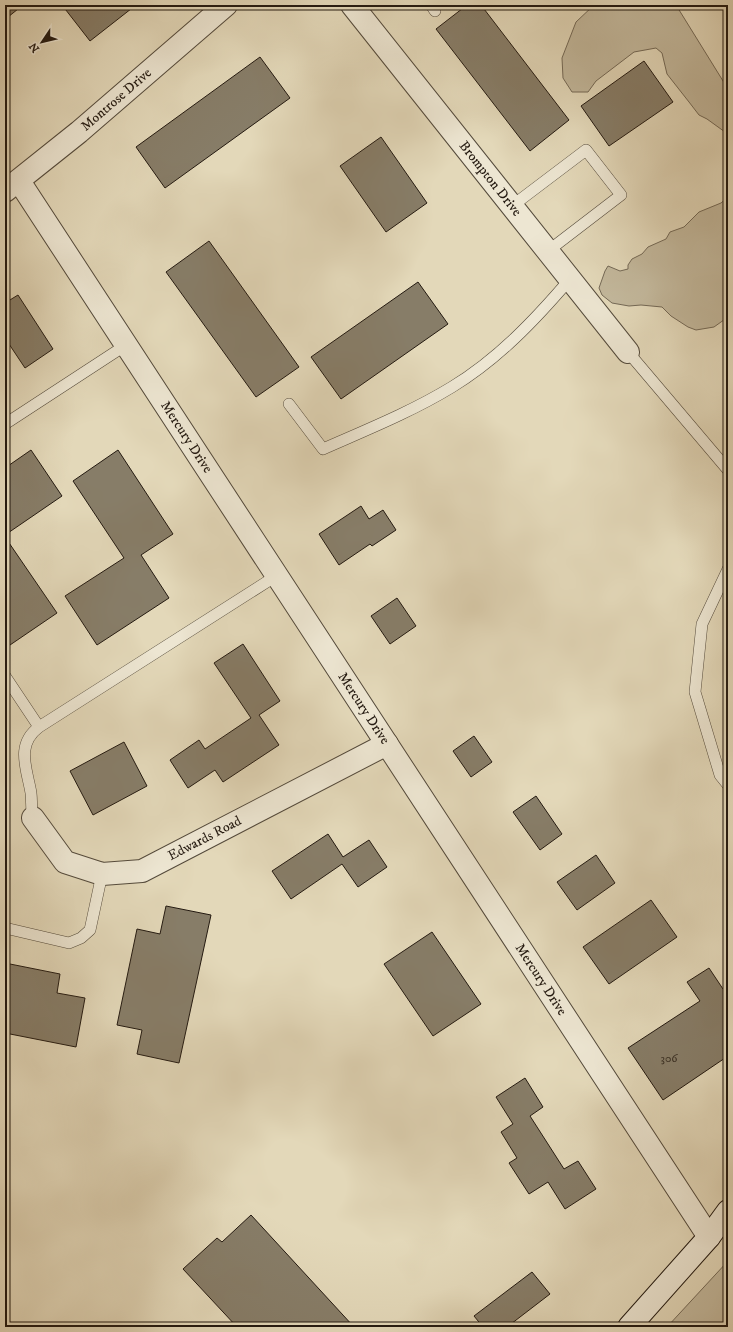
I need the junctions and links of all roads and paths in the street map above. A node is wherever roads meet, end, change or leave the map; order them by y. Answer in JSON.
{"nodes":[{"id":1,"x":226,"y":5,"type":"edge"},
{"id":2,"x":352,"y":5,"type":"edge"},
{"id":3,"x":12,"y":186,"type":"edge"},
{"id":4,"x":512,"y":206,"type":"junction"},
{"id":5,"x":548,"y":251,"type":"junction"},
{"id":6,"x":570,"y":279,"type":"junction"},
{"id":7,"x":126,"y":345,"type":"junction"},
{"id":8,"x":628,"y":352,"type":"joint"},
{"id":9,"x":289,"y":404,"type":"dead end"},
{"id":10,"x":5,"y":424,"type":"edge"},
{"id":11,"x":728,"y":470,"type":"edge"},
{"id":12,"x":728,"y":569,"type":"edge"},
{"id":13,"x":276,"y":576,"type":"junction"},
{"id":14,"x":5,"y":676,"type":"edge"},
{"id":15,"x":39,"y":727,"type":"junction"},
{"id":16,"x":387,"y":744,"type":"junction"},
{"id":17,"x":728,"y":785,"type":"edge"},
{"id":18,"x":32,"y":818,"type":"joint"},
{"id":19,"x":102,"y":874,"type":"junction"},
{"id":20,"x":5,"y":928,"type":"edge"},
{"id":21,"x":728,"y":1211,"type":"edge"},
{"id":22,"x":709,"y":1237,"type":"junction"},
{"id":23,"x":628,"y":1327,"type":"edge"}],
"edges":[{"from":1,"to":3,"type":"street","name":"Montrose Drive"},
{"from":2,"to":4,"type":"street","name":"Brompton Drive"},
{"from":3,"to":7,"type":"street","name":"Mercury Drive"},
{"from":4,"to":5,"type":"street","name":"Brompton Drive"},
{"from":4,"to":5,"type":"lane"},
{"from":5,"to":6,"type":"street","name":"Brompton Drive"},
{"from":6,"to":8,"type":"street","name":"Brompton Drive"},
{"from":6,"to":9,"type":"lane"},
{"from":7,"to":10,"type":"lane"},
{"from":7,"to":13,"type":"street","name":"Mercury Drive"},
{"from":8,"to":11,"type":"lane"},
{"from":12,"to":17,"type":"lane"},
{"from":13,"to":15,"type":"lane"},
{"from":13,"to":16,"type":"street","name":"Mercury Drive"},
{"from":14,"to":15,"type":"lane"},
{"from":15,"to":18,"type":"lane"},
{"from":16,"to":19,"type":"street","name":"Edwards Road"},
{"from":16,"to":22,"type":"street","name":"Mercury Drive"},
{"from":18,"to":19,"type":"street","name":"Edwards Road"},
{"from":19,"to":20,"type":"lane"},
{"from":21,"to":22,"type":"street"},
{"from":22,"to":23,"type":"street"}]}
